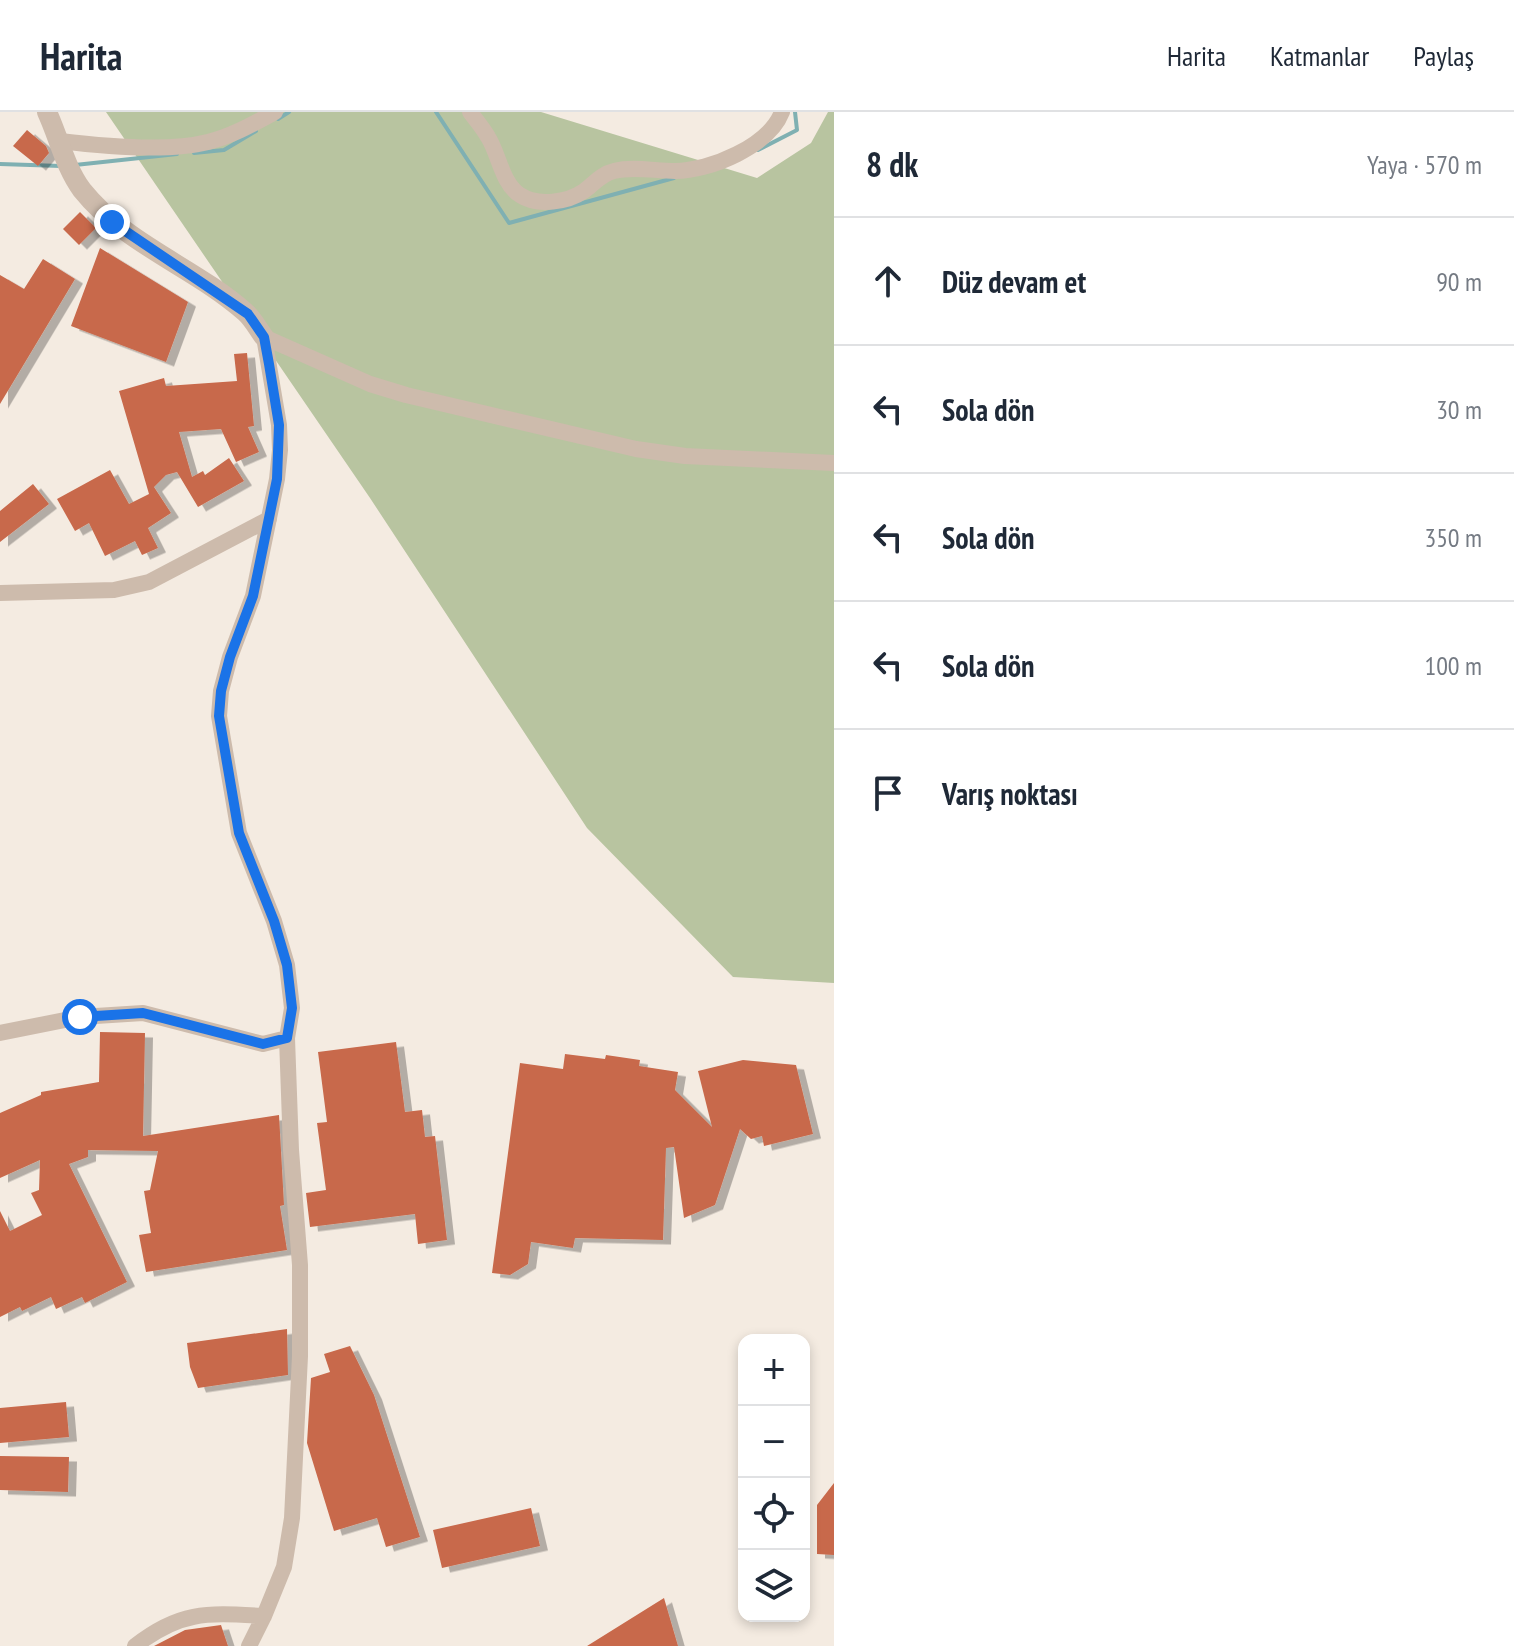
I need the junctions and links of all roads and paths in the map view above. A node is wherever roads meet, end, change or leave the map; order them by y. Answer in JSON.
{"nodes":[{"id":1,"x":47,"y":112,"type":"edge"},
{"id":2,"x":275,"y":112,"type":"edge"},
{"id":3,"x":470,"y":112,"type":"edge"},
{"id":4,"x":782,"y":112,"type":"edge"},
{"id":5,"x":60,"y":141,"type":"junction"},
{"id":6,"x":264,"y":337,"type":"junction"},
{"id":7,"x":834,"y":463,"type":"edge"},
{"id":8,"x":269,"y":519,"type":"junction"},
{"id":9,"x":0,"y":593,"type":"edge"},
{"id":10,"x":0,"y":1033,"type":"edge"},
{"id":11,"x":287,"y":1038,"type":"junction"},
{"id":12,"x":264,"y":1616,"type":"junction"},
{"id":13,"x":135,"y":1646,"type":"edge"},
{"id":14,"x":249,"y":1646,"type":"edge"}],
"edges":[{"from":1,"to":5,"type":"street"},
{"from":2,"to":5,"type":"street"},
{"from":3,"to":4,"type":"street"},
{"from":5,"to":6,"type":"street"},
{"from":6,"to":7,"type":"street"},
{"from":6,"to":8,"type":"street"},
{"from":8,"to":9,"type":"street"},
{"from":8,"to":11,"type":"street"},
{"from":10,"to":11,"type":"street"},
{"from":11,"to":12,"type":"street"},
{"from":12,"to":13,"type":"street"},
{"from":12,"to":14,"type":"street"}]}
